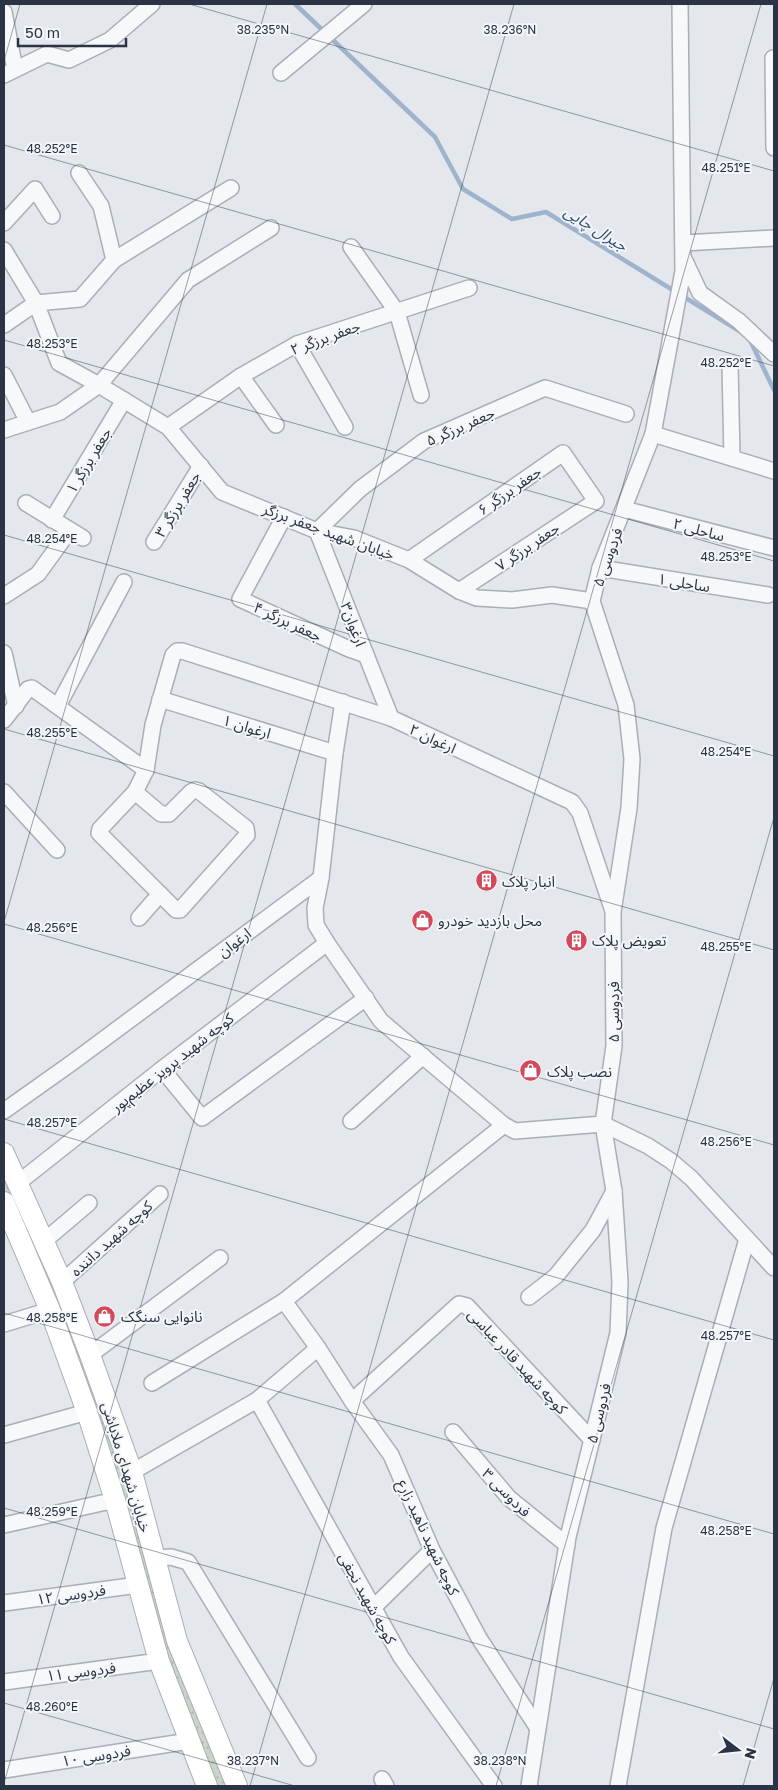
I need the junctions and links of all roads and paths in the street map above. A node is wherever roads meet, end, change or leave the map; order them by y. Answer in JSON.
{"nodes":[{"id":1,"x":152,"y":4,"type":"edge"},
{"id":2,"x":364,"y":4,"type":"edge"},
{"id":3,"x":680,"y":4,"type":"edge"},
{"id":4,"x":4,"y":12,"type":"edge"},
{"id":5,"x":773,"y":58,"type":"edge"},
{"id":6,"x":9,"y":72,"type":"edge"},
{"id":7,"x":281,"y":73,"type":"dead end"},
{"id":8,"x":774,"y":148,"type":"edge"},
{"id":9,"x":79,"y":172,"type":"dead end"},
{"id":10,"x":231,"y":188,"type":"dead end"},
{"id":11,"x":52,"y":216,"type":"dead end"},
{"id":12,"x":4,"y":223,"type":"edge"},
{"id":13,"x":270,"y":228,"type":"dead end"},
{"id":14,"x":774,"y":238,"type":"edge"},
{"id":15,"x":351,"y":247,"type":"dead end"},
{"id":16,"x":4,"y":250,"type":"edge"},
{"id":17,"x":683,"y":258,"type":"junction"},
{"id":18,"x":114,"y":260,"type":"junction"},
{"id":19,"x":469,"y":288,"type":"dead end"},
{"id":20,"x":36,"y":303,"type":"junction"},
{"id":21,"x":397,"y":312,"type":"junction"},
{"id":22,"x":4,"y":325,"type":"edge"},
{"id":23,"x":297,"y":344,"type":"junction"},
{"id":24,"x":774,"y":354,"type":"edge"},
{"id":25,"x":730,"y":365,"type":"dead end"},
{"id":26,"x":4,"y":375,"type":"edge"},
{"id":27,"x":241,"y":376,"type":"junction"},
{"id":28,"x":98,"y":385,"type":"junction"},
{"id":29,"x":421,"y":395,"type":"dead end"},
{"id":30,"x":124,"y":400,"type":"junction"},
{"id":31,"x":626,"y":414,"type":"dead end"},
{"id":32,"x":28,"y":422,"type":"junction"},
{"id":33,"x":276,"y":425,"type":"dead end"},
{"id":34,"x":168,"y":427,"type":"junction"},
{"id":35,"x":345,"y":427,"type":"dead end"},
{"id":36,"x":4,"y":430,"type":"edge"},
{"id":37,"x":653,"y":434,"type":"junction"},
{"id":38,"x":732,"y":458,"type":"junction"},
{"id":39,"x":201,"y":466,"type":"junction"},
{"id":40,"x":774,"y":471,"type":"edge"},
{"id":41,"x":596,"y":501,"type":"joint"},
{"id":42,"x":26,"y":503,"type":"dead end"},
{"id":43,"x":624,"y":509,"type":"junction"},
{"id":44,"x":284,"y":517,"type":"junction"},
{"id":45,"x":52,"y":520,"type":"junction"},
{"id":46,"x":317,"y":530,"type":"junction"},
{"id":47,"x":69,"y":531,"type":"junction"},
{"id":48,"x":83,"y":538,"type":"dead end"},
{"id":49,"x":154,"y":542,"type":"dead end"},
{"id":50,"x":774,"y":548,"type":"edge"},
{"id":51,"x":409,"y":560,"type":"junction"},
{"id":52,"x":600,"y":568,"type":"junction"},
{"id":53,"x":124,"y":582,"type":"dead end"},
{"id":54,"x":459,"y":591,"type":"junction"},
{"id":55,"x":768,"y":595,"type":"dead end"},
{"id":56,"x":4,"y":596,"type":"edge"},
{"id":57,"x":592,"y":600,"type":"junction"},
{"id":58,"x":4,"y":653,"type":"edge"},
{"id":59,"x":366,"y":655,"type":"junction"},
{"id":60,"x":160,"y":699,"type":"junction"},
{"id":61,"x":343,"y":702,"type":"junction"},
{"id":62,"x":16,"y":706,"type":"junction"},
{"id":63,"x":58,"y":706,"type":"junction"},
{"id":64,"x":391,"y":718,"type":"junction"},
{"id":65,"x":4,"y":720,"type":"edge"},
{"id":66,"x":335,"y":753,"type":"junction"},
{"id":67,"x":146,"y":770,"type":"junction"},
{"id":68,"x":4,"y":792,"type":"edge"},
{"id":69,"x":135,"y":792,"type":"junction"},
{"id":70,"x":57,"y":850,"type":"dead end"},
{"id":71,"x":321,"y":878,"type":"junction"},
{"id":72,"x":160,"y":894,"type":"junction"},
{"id":73,"x":613,"y":912,"type":"junction"},
{"id":74,"x":139,"y":918,"type":"dead end"},
{"id":75,"x":327,"y":943,"type":"junction"},
{"id":76,"x":366,"y":998,"type":"junction"},
{"id":77,"x":423,"y":1056,"type":"junction"},
{"id":78,"x":162,"y":1069,"type":"junction"},
{"id":79,"x":4,"y":1111,"type":"edge"},
{"id":80,"x":351,"y":1121,"type":"dead end"},
{"id":81,"x":504,"y":1124,"type":"junction"},
{"id":82,"x":603,"y":1124,"type":"junction"},
{"id":83,"x":4,"y":1153,"type":"edge"},
{"id":84,"x":18,"y":1183,"type":"junction"},
{"id":85,"x":614,"y":1191,"type":"junction"},
{"id":86,"x":160,"y":1194,"type":"dead end"},
{"id":87,"x":4,"y":1202,"type":"edge"},
{"id":88,"x":89,"y":1203,"type":"dead end"},
{"id":89,"x":747,"y":1239,"type":"junction"},
{"id":90,"x":43,"y":1242,"type":"junction"},
{"id":91,"x":220,"y":1258,"type":"dead end"},
{"id":92,"x":774,"y":1268,"type":"edge"},
{"id":93,"x":62,"y":1282,"type":"junction"},
{"id":94,"x":529,"y":1297,"type":"dead end"},
{"id":95,"x":284,"y":1301,"type":"junction"},
{"id":96,"x":50,"y":1310,"type":"junction"},
{"id":97,"x":4,"y":1324,"type":"edge"},
{"id":98,"x":318,"y":1348,"type":"junction"},
{"id":99,"x":90,"y":1355,"type":"junction"},
{"id":100,"x":152,"y":1383,"type":"dead end"},
{"id":101,"x":257,"y":1400,"type":"junction"},
{"id":102,"x":352,"y":1401,"type":"junction"},
{"id":103,"x":87,"y":1412,"type":"junction"},
{"id":104,"x":453,"y":1432,"type":"dead end"},
{"id":105,"x":4,"y":1435,"type":"edge"},
{"id":106,"x":592,"y":1440,"type":"junction"},
{"id":107,"x":132,"y":1472,"type":"junction"},
{"id":108,"x":115,"y":1500,"type":"junction"},
{"id":109,"x":4,"y":1525,"type":"edge"},
{"id":110,"x":568,"y":1545,"type":"junction"},
{"id":111,"x":432,"y":1550,"type":"junction"},
{"id":112,"x":154,"y":1558,"type":"junction"},
{"id":113,"x":138,"y":1585,"type":"junction"},
{"id":114,"x":4,"y":1603,"type":"edge"},
{"id":115,"x":373,"y":1608,"type":"junction"},
{"id":116,"x":159,"y":1661,"type":"junction"},
{"id":117,"x":4,"y":1682,"type":"edge"},
{"id":118,"x":538,"y":1727,"type":"junction"},
{"id":119,"x":189,"y":1741,"type":"junction"},
{"id":120,"x":308,"y":1758,"type":"dead end"},
{"id":121,"x":4,"y":1770,"type":"edge"},
{"id":122,"x":207,"y":1786,"type":"edge"},
{"id":123,"x":237,"y":1786,"type":"edge"},
{"id":124,"x":494,"y":1786,"type":"edge"},
{"id":125,"x":529,"y":1786,"type":"edge"},
{"id":126,"x":618,"y":1786,"type":"edge"}],
"edges":[{"from":1,"to":6,"type":"street"},
{"from":2,"to":7,"type":"street"},
{"from":3,"to":17,"type":"street"},
{"from":4,"to":6,"type":"street"},
{"from":5,"to":8,"type":"street"},
{"from":9,"to":18,"type":"street"},
{"from":10,"to":18,"type":"street"},
{"from":11,"to":12,"type":"street"},
{"from":13,"to":28,"type":"street"},
{"from":14,"to":17,"type":"street"},
{"from":15,"to":21,"type":"street"},
{"from":16,"to":20,"type":"street","name":"خیابان شهید جعفر برزگر"},
{"from":17,"to":24,"type":"street"},
{"from":17,"to":37,"type":"street","name":"فردوسی ۵"},
{"from":18,"to":20,"type":"street"},
{"from":19,"to":21,"type":"street","name":"جعفر برزگر ۲"},
{"from":20,"to":22,"type":"street"},
{"from":20,"to":28,"type":"street","name":"خیابان شهید جعفر برزگر"},
{"from":21,"to":23,"type":"street","name":"جعفر برزگر ۲"},
{"from":21,"to":29,"type":"street"},
{"from":23,"to":27,"type":"street","name":"جعفر برزگر ۲"},
{"from":23,"to":35,"type":"street"},
{"from":25,"to":38,"type":"street"},
{"from":26,"to":32,"type":"street"},
{"from":27,"to":33,"type":"street"},
{"from":27,"to":34,"type":"street","name":"جعفر برزگر ۲"},
{"from":28,"to":30,"type":"street","name":"خیابان شهید جعفر برزگر"},
{"from":28,"to":32,"type":"street"},
{"from":30,"to":34,"type":"street","name":"خیابان شهید جعفر برزگر"},
{"from":30,"to":45,"type":"street","name":"جعفر برزگر ۱"},
{"from":31,"to":46,"type":"street","name":"جعفر برزگر ۵"},
{"from":32,"to":36,"type":"street"},
{"from":34,"to":39,"type":"street","name":"خیابان شهید جعفر برزگر"},
{"from":37,"to":38,"type":"street"},
{"from":37,"to":43,"type":"street","name":"فردوسی ۵"},
{"from":38,"to":40,"type":"street"},
{"from":39,"to":44,"type":"street","name":"خیابان شهید جعفر برزگر"},
{"from":39,"to":49,"type":"street","name":"جعفر برزگر ۳"},
{"from":41,"to":51,"type":"street","name":"جعفر برزگر ۶"},
{"from":41,"to":54,"type":"street","name":"جعفر برزگر ۷"},
{"from":42,"to":45,"type":"street"},
{"from":43,"to":50,"type":"street","name":"ساحلی ۲"},
{"from":43,"to":52,"type":"street","name":"فردوسی ۵"},
{"from":44,"to":46,"type":"street","name":"خیابان شهید جعفر برزگر"},
{"from":44,"to":59,"type":"street","name":"جعفر برزگر ۴"},
{"from":45,"to":47,"type":"street"},
{"from":46,"to":51,"type":"street","name":"خیابان شهید جعفر برزگر"},
{"from":46,"to":59,"type":"street","name":"ارغوان۳"},
{"from":47,"to":48,"type":"street"},
{"from":47,"to":56,"type":"street"},
{"from":51,"to":54,"type":"street","name":"خیابان شهید جعفر برزگر"},
{"from":52,"to":55,"type":"street","name":"ساحلی ۱"},
{"from":52,"to":57,"type":"street","name":"فردوسی ۵"},
{"from":53,"to":63,"type":"street"},
{"from":54,"to":57,"type":"street","name":"خیابان شهید جعفر برزگر"},
{"from":57,"to":73,"type":"street","name":"فردوسی ۵"},
{"from":58,"to":62,"type":"street"},
{"from":59,"to":64,"type":"street","name":"ارغوان۳"},
{"from":60,"to":61,"type":"street","name":"ارغوان ۲"},
{"from":60,"to":66,"type":"street","name":"ارغوان ۱"},
{"from":60,"to":67,"type":"street"},
{"from":61,"to":64,"type":"street","name":"ارغوان ۲"},
{"from":61,"to":66,"type":"street"},
{"from":62,"to":63,"type":"street"},
{"from":62,"to":65,"type":"street"},
{"from":63,"to":67,"type":"street"},
{"from":64,"to":73,"type":"street","name":"ارغوان ۲"},
{"from":66,"to":71,"type":"street"},
{"from":67,"to":69,"type":"street"},
{"from":68,"to":70,"type":"street"},
{"from":69,"to":72,"type":"street"},
{"from":69,"to":72,"type":"street"},
{"from":71,"to":75,"type":"street"},
{"from":71,"to":79,"type":"street","name":"ارغوان"},
{"from":72,"to":74,"type":"street"},
{"from":73,"to":82,"type":"street","name":"فردوسی ۵"},
{"from":75,"to":76,"type":"street"},
{"from":75,"to":78,"type":"street","name":"کوچه شهید پرویز عظیم‌پور"},
{"from":76,"to":77,"type":"street"},
{"from":76,"to":78,"type":"street"},
{"from":77,"to":80,"type":"street"},
{"from":77,"to":81,"type":"street"},
{"from":78,"to":84,"type":"street","name":"کوچه شهید پرویز عظیم‌پور"},
{"from":81,"to":82,"type":"street"},
{"from":81,"to":95,"type":"street"},
{"from":82,"to":85,"type":"street","name":"فردوسی ۵"},
{"from":82,"to":89,"type":"street"},
{"from":83,"to":84,"type":"main road","name":"خیابان شهدای ملاباشی"},
{"from":84,"to":90,"type":"main road","name":"خیابان شهدای ملاباشی"},
{"from":85,"to":94,"type":"street"},
{"from":85,"to":106,"type":"street","name":"فردوسی ۵"},
{"from":86,"to":93,"type":"street","name":"کوچه شهید داننده"},
{"from":87,"to":96,"type":"main road","name":"خیابان شهدای ملاباشی"},
{"from":88,"to":90,"type":"street"},
{"from":89,"to":92,"type":"street"},
{"from":89,"to":126,"type":"street"},
{"from":90,"to":93,"type":"main road","name":"خیابان شهدای ملاباشی"},
{"from":91,"to":99,"type":"street"},
{"from":93,"to":99,"type":"main road","name":"خیابان شهدای ملاباشی"},
{"from":95,"to":98,"type":"street","name":"کوچه شهید ناهید زارع"},
{"from":95,"to":100,"type":"street"},
{"from":96,"to":97,"type":"street"},
{"from":96,"to":103,"type":"main road","name":"خیابان شهدای ملاباشی"},
{"from":98,"to":101,"type":"street"},
{"from":98,"to":102,"type":"street","name":"کوچه شهید ناهید زارع"},
{"from":99,"to":107,"type":"main road","name":"خیابان شهدای ملاباشی"},
{"from":101,"to":107,"type":"street"},
{"from":101,"to":115,"type":"street","name":"کوچه شهید نجفی"},
{"from":102,"to":106,"type":"street","name":"کوچه شهید قادر عباسی"},
{"from":102,"to":111,"type":"street","name":"کوچه شهید ناهید زارع"},
{"from":103,"to":105,"type":"street"},
{"from":103,"to":108,"type":"main road","name":"خیابان شهدای ملاباشی"},
{"from":104,"to":110,"type":"street","name":"فردوسی ۳"},
{"from":106,"to":110,"type":"street","name":"فردوسی ۵"},
{"from":107,"to":112,"type":"main road","name":"خیابان شهدای ملاباشی"},
{"from":108,"to":109,"type":"street"},
{"from":108,"to":113,"type":"main road","name":"خیابان شهدای ملاباشی"},
{"from":110,"to":118,"type":"street","name":"فردوسی ۵"},
{"from":111,"to":115,"type":"street"},
{"from":111,"to":118,"type":"street","name":"کوچه شهید ناهید زارع"},
{"from":112,"to":120,"type":"street"},
{"from":112,"to":123,"type":"main road","name":"خیابان شهدای ملاباشی"},
{"from":113,"to":114,"type":"street","name":"فردوسی ۱۲"},
{"from":113,"to":116,"type":"main road","name":"خیابان شهدای ملاباشی"},
{"from":115,"to":124,"type":"street","name":"کوچه شهید نجفی"},
{"from":116,"to":117,"type":"street","name":"فردوسی ۱۱"},
{"from":116,"to":119,"type":"main road","name":"خیابان شهدای ملاباشی"},
{"from":118,"to":125,"type":"street","name":"فردوسی ۵"},
{"from":119,"to":121,"type":"street","name":"فردوسی ۱۰"},
{"from":119,"to":122,"type":"main road","name":"خیابان شهدای ملاباشی"}]}
